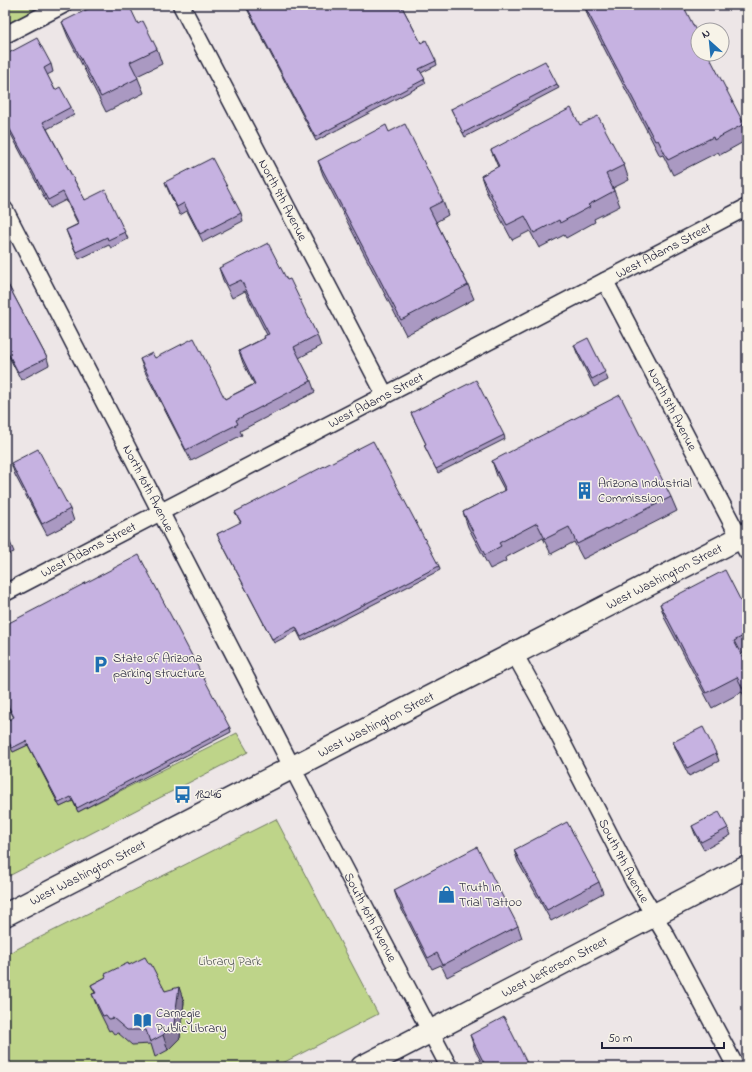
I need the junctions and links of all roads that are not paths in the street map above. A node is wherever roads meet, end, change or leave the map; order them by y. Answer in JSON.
{"nodes":[{"id":1,"x":63,"y":5,"type":"edge"},
{"id":2,"x":181,"y":5,"type":"edge"},
{"id":3,"x":5,"y":35,"type":"edge"},
{"id":4,"x":747,"y":207,"type":"edge"},
{"id":5,"x":5,"y":210,"type":"edge"},
{"id":6,"x":605,"y":281,"type":"junction"},
{"id":7,"x":385,"y":396,"type":"junction"},
{"id":8,"x":162,"y":511,"type":"junction"},
{"id":9,"x":744,"y":541,"type":"edge"},
{"id":10,"x":5,"y":593,"type":"edge"},
{"id":11,"x":514,"y":653,"type":"junction"},
{"id":12,"x":291,"y":767,"type":"junction"},
{"id":13,"x":747,"y":867,"type":"edge"},
{"id":14,"x":5,"y":915,"type":"edge"},
{"id":15,"x":654,"y":916,"type":"junction"},
{"id":16,"x":431,"y":1032,"type":"junction"},
{"id":17,"x":362,"y":1067,"type":"edge"},
{"id":18,"x":449,"y":1067,"type":"edge"},
{"id":19,"x":736,"y":1067,"type":"edge"}],
"edges":[{"from":1,"to":3,"type":"street"},
{"from":2,"to":7,"type":"street","name":"North 9th Avenue"},
{"from":4,"to":6,"type":"street","name":"West Adams Street"},
{"from":5,"to":8,"type":"street","name":"North 10th Avenue"},
{"from":6,"to":7,"type":"street","name":"West Adams Street"},
{"from":6,"to":9,"type":"street","name":"North 8th Avenue"},
{"from":7,"to":8,"type":"street","name":"West Adams Street"},
{"from":8,"to":10,"type":"street","name":"West Adams Street"},
{"from":8,"to":12,"type":"street","name":"North 10th Avenue"},
{"from":9,"to":11,"type":"main road","name":"West Washington Street"},
{"from":11,"to":12,"type":"main road","name":"West Washington Street"},
{"from":11,"to":15,"type":"street","name":"South 9th Avenue"},
{"from":12,"to":14,"type":"main road","name":"West Washington Street"},
{"from":12,"to":16,"type":"street","name":"South 10th Avenue"},
{"from":13,"to":15,"type":"main road","name":"West Jefferson Street"},
{"from":15,"to":16,"type":"main road","name":"West Jefferson Street"},
{"from":15,"to":19,"type":"street","name":"South 9th Avenue"},
{"from":16,"to":17,"type":"main road","name":"West Jefferson Street"},
{"from":16,"to":18,"type":"street","name":"South 10th Avenue"}]}
